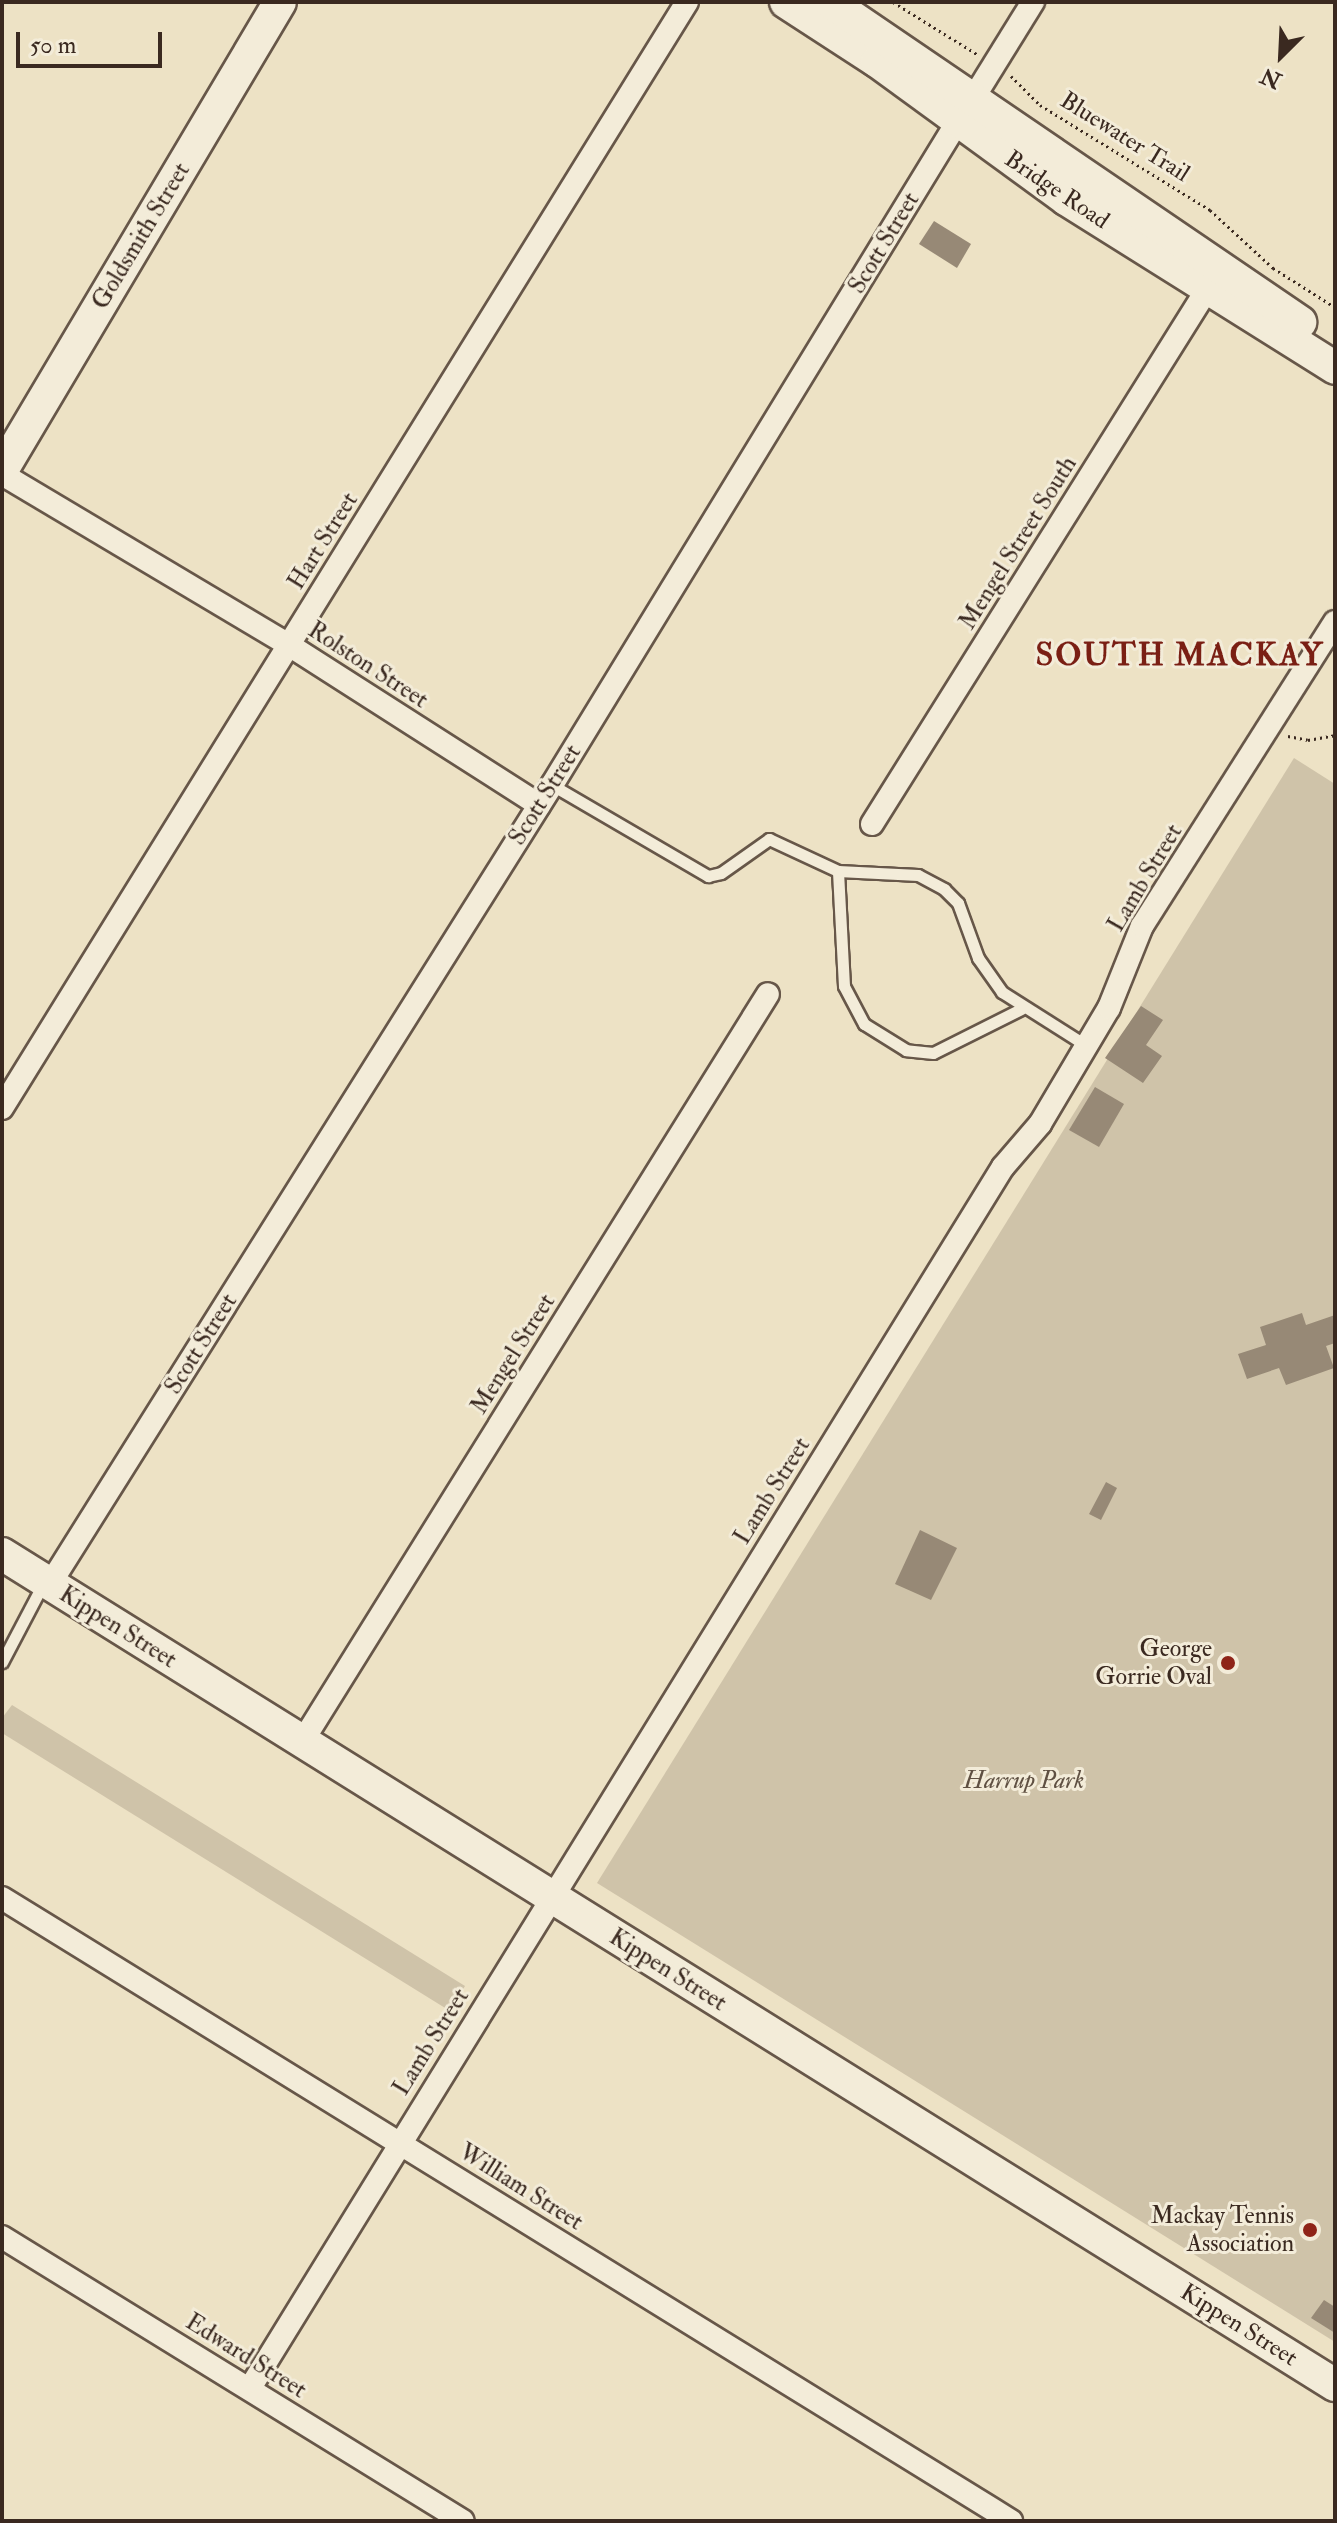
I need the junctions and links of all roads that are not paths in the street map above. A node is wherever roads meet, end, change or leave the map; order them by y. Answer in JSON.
{"nodes":[{"id":1,"x":687,"y":2,"type":"edge"},
{"id":2,"x":786,"y":2,"type":"edge"},
{"id":3,"x":830,"y":2,"type":"edge"},
{"id":4,"x":1033,"y":2,"type":"edge"},
{"id":5,"x":272,"y":5,"type":"edge"},
{"id":6,"x":966,"y":109,"type":"junction"},
{"id":7,"x":1215,"y":278,"type":"junction"},
{"id":8,"x":1334,"y":360,"type":"edge"},
{"id":9,"x":2,"y":472,"type":"edge"},
{"id":10,"x":1335,"y":622,"type":"edge"},
{"id":11,"x":289,"y":645,"type":"junction"},
{"id":12,"x":552,"y":785,"type":"junction"},
{"id":13,"x":539,"y":805,"type":"junction"},
{"id":14,"x":872,"y":824,"type":"dead end"},
{"id":15,"x":838,"y":871,"type":"junction"},
{"id":16,"x":768,"y":994,"type":"dead end"},
{"id":17,"x":1021,"y":1009,"type":"junction"},
{"id":18,"x":1087,"y":1046,"type":"junction"},
{"id":19,"x":2,"y":1108,"type":"edge"},
{"id":20,"x":2,"y":1554,"type":"edge"},
{"id":21,"x":48,"y":1582,"type":"junction"},
{"id":22,"x":2,"y":1662,"type":"edge"},
{"id":23,"x":302,"y":1742,"type":"junction"},
{"id":24,"x":551,"y":1897,"type":"junction"},
{"id":25,"x":2,"y":1898,"type":"edge"},
{"id":26,"x":400,"y":2143,"type":"junction"},
{"id":27,"x":2,"y":2237,"type":"edge"},
{"id":28,"x":1335,"y":2385,"type":"edge"},
{"id":29,"x":250,"y":2388,"type":"junction"},
{"id":30,"x":463,"y":2521,"type":"edge"},
{"id":31,"x":1011,"y":2521,"type":"edge"}],
"edges":[{"from":1,"to":11,"type":"street","name":"Hart Street"},
{"from":2,"to":6,"type":"street","name":"Bridge Road"},
{"from":3,"to":6,"type":"street","name":"Bridge Road"},
{"from":4,"to":6,"type":"street","name":"Scott Street"},
{"from":5,"to":9,"type":"street","name":"Goldsmith Street"},
{"from":6,"to":7,"type":"street","name":"Bridge Road"},
{"from":6,"to":12,"type":"street","name":"Scott Street"},
{"from":7,"to":8,"type":"street","name":"Bridge Road"},
{"from":7,"to":14,"type":"street","name":"Mengel Street South"},
{"from":9,"to":11,"type":"street","name":"Rolston Street"},
{"from":10,"to":18,"type":"street","name":"Lamb Street"},
{"from":11,"to":13,"type":"street","name":"Rolston Street"},
{"from":11,"to":19,"type":"street","name":"Hart Street"},
{"from":12,"to":13,"type":"street","name":"Scott Street"},
{"from":12,"to":15,"type":"lane"},
{"from":13,"to":21,"type":"street","name":"Scott Street"},
{"from":15,"to":17,"type":"lane"},
{"from":15,"to":17,"type":"lane"},
{"from":16,"to":23,"type":"street","name":"Mengel Street"},
{"from":17,"to":18,"type":"lane"},
{"from":18,"to":24,"type":"street","name":"Lamb Street"},
{"from":20,"to":21,"type":"street","name":"Kippen Street"},
{"from":21,"to":22,"type":"lane","name":"Scott Street"},
{"from":21,"to":23,"type":"street","name":"Kippen Street"},
{"from":23,"to":24,"type":"street","name":"Kippen Street"},
{"from":24,"to":26,"type":"street","name":"Lamb Street"},
{"from":24,"to":28,"type":"street","name":"Kippen Street"},
{"from":25,"to":26,"type":"street","name":"William Street"},
{"from":26,"to":29,"type":"street","name":"Lamb Street"},
{"from":26,"to":31,"type":"street","name":"William Street"},
{"from":27,"to":29,"type":"street","name":"Edward Street"},
{"from":29,"to":30,"type":"street","name":"Edward Street"}]}
